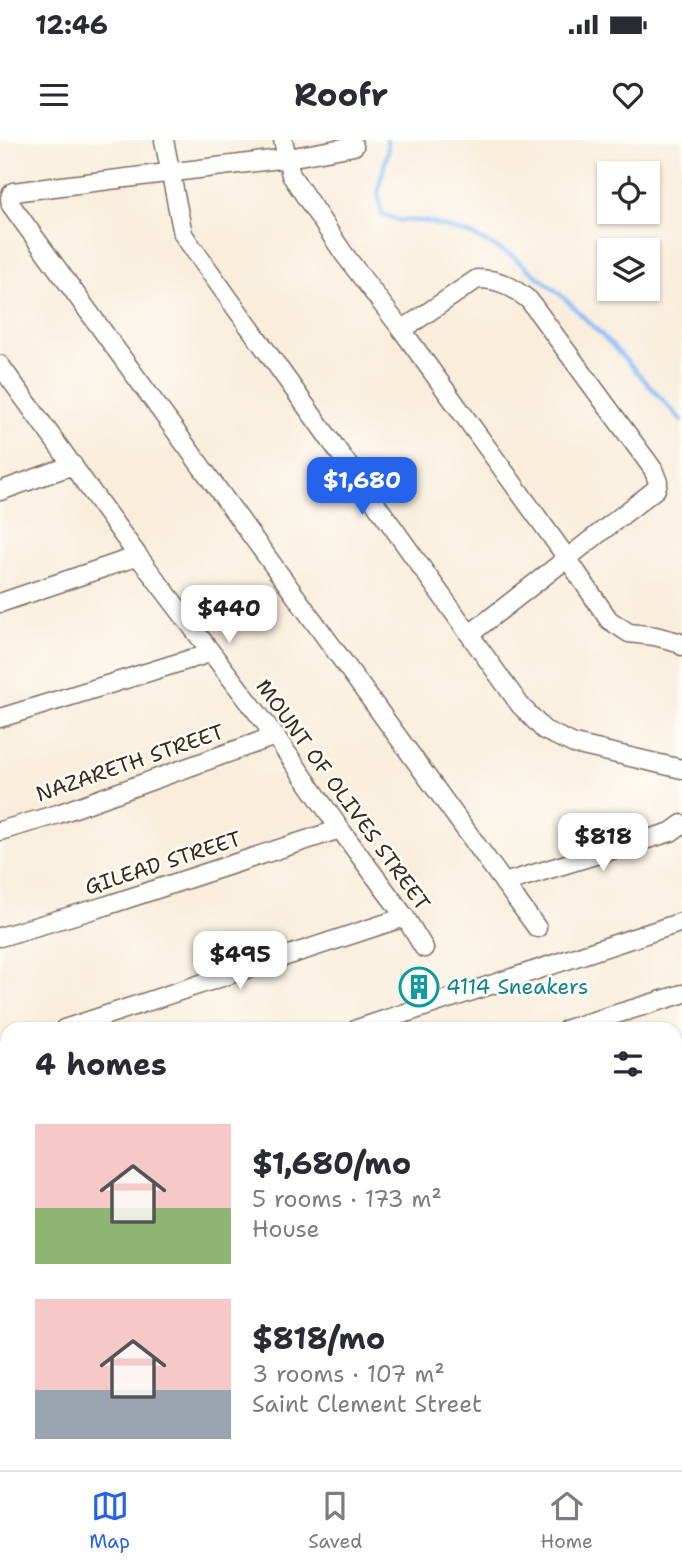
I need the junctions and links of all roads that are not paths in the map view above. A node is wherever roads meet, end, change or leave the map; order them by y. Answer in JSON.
{"nodes":[{"id":1,"x":164,"y":140,"type":"edge"},
{"id":2,"x":354,"y":146,"type":"dead end"},
{"id":3,"x":286,"y":149,"type":"edge"},
{"id":4,"x":170,"y":173,"type":"junction"},
{"id":5,"x":402,"y":330,"type":"junction"},
{"id":6,"x":1,"y":368,"type":"edge"},
{"id":7,"x":73,"y":465,"type":"junction"},
{"id":8,"x":0,"y":491,"type":"edge"},
{"id":9,"x":138,"y":556,"type":"junction"},
{"id":10,"x":567,"y":558,"type":"junction"},
{"id":11,"x":0,"y":603,"type":"edge"},
{"id":12,"x":470,"y":634,"type":"junction"},
{"id":13,"x":682,"y":646,"type":"edge"},
{"id":14,"x":210,"y":653,"type":"junction"},
{"id":15,"x":0,"y":718,"type":"edge"},
{"id":16,"x":275,"y":736,"type":"junction"},
{"id":17,"x":682,"y":769,"type":"edge"},
{"id":18,"x":682,"y":824,"type":"edge"},
{"id":19,"x":340,"y":829,"type":"junction"},
{"id":20,"x":0,"y":831,"type":"edge"},
{"id":21,"x":504,"y":883,"type":"junction"},
{"id":22,"x":405,"y":917,"type":"junction"},
{"id":23,"x":682,"y":922,"type":"edge"},
{"id":24,"x":537,"y":928,"type":"dead end"},
{"id":25,"x":0,"y":937,"type":"edge"},
{"id":26,"x":424,"y":948,"type":"dead end"},
{"id":27,"x":682,"y":994,"type":"edge"},
{"id":28,"x":85,"y":1022,"type":"edge"},
{"id":29,"x":378,"y":1022,"type":"edge"},
{"id":30,"x":590,"y":1022,"type":"edge"}],
"edges":[{"from":1,"to":4,"type":"street"},
{"from":2,"to":3,"type":"street"},
{"from":3,"to":4,"type":"street"},
{"from":3,"to":5,"type":"street"},
{"from":4,"to":12,"type":"street"},
{"from":4,"to":21,"type":"street"},
{"from":5,"to":10,"type":"street"},
{"from":5,"to":10,"type":"street"},
{"from":6,"to":7,"type":"street","name":"MOUNT OF OLIVES STREET"},
{"from":7,"to":8,"type":"street"},
{"from":7,"to":9,"type":"street","name":"MOUNT OF OLIVES STREET"},
{"from":9,"to":11,"type":"street"},
{"from":9,"to":14,"type":"street","name":"MOUNT OF OLIVES STREET"},
{"from":10,"to":12,"type":"street"},
{"from":10,"to":13,"type":"street"},
{"from":12,"to":17,"type":"street"},
{"from":14,"to":15,"type":"street"},
{"from":14,"to":16,"type":"street","name":"MOUNT OF OLIVES STREET"},
{"from":16,"to":19,"type":"street","name":"MOUNT OF OLIVES STREET"},
{"from":16,"to":20,"type":"street","name":"NAZARETH STREET"},
{"from":18,"to":21,"type":"street"},
{"from":19,"to":22,"type":"street","name":"MOUNT OF OLIVES STREET"},
{"from":19,"to":25,"type":"street","name":"GILEAD STREET"},
{"from":21,"to":24,"type":"street"},
{"from":22,"to":26,"type":"street","name":"MOUNT OF OLIVES STREET"},
{"from":22,"to":28,"type":"street"},
{"from":23,"to":29,"type":"street"},
{"from":27,"to":30,"type":"street"}]}
